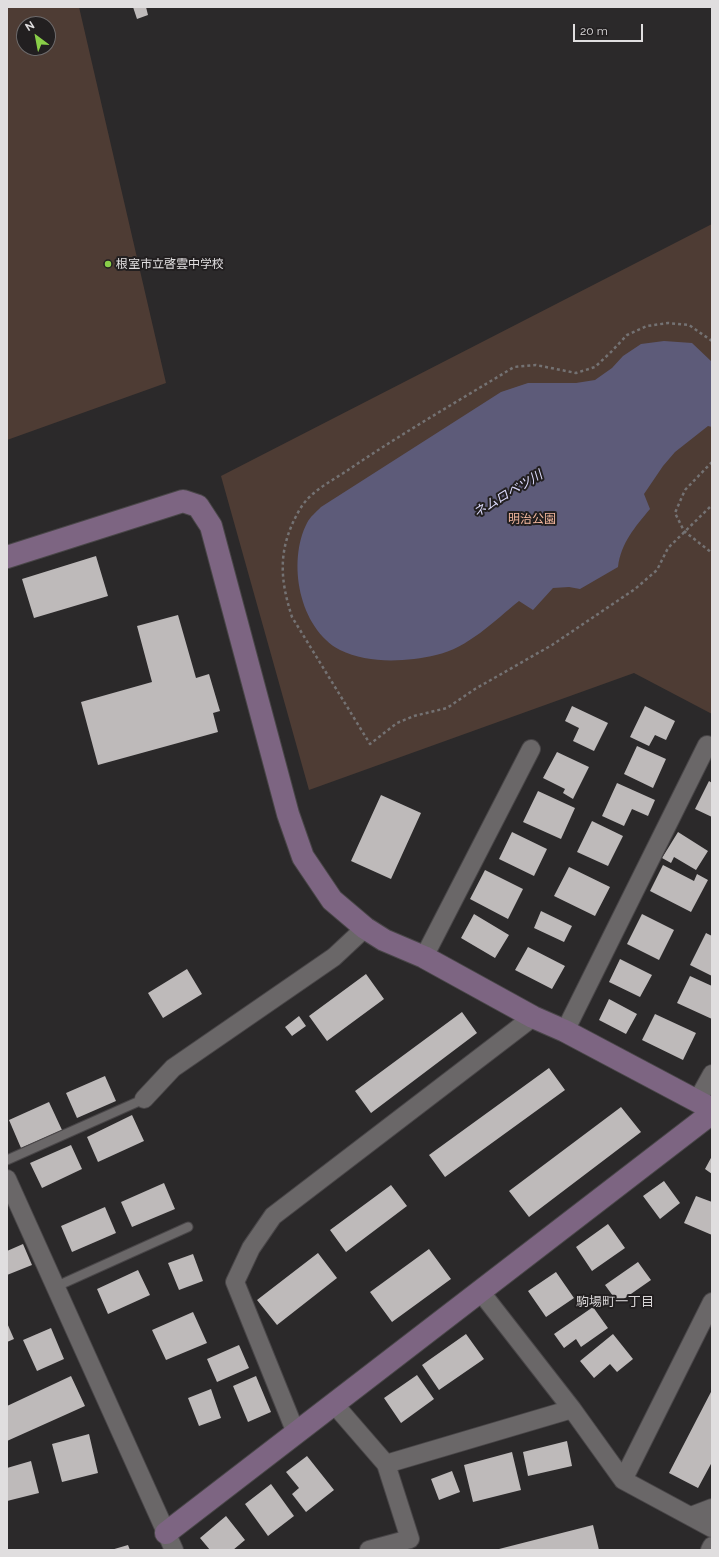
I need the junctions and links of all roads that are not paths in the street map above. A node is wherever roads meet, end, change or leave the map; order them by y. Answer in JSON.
{"nodes":[{"id":1,"x":7,"y":557,"type":"edge"},
{"id":2,"x":707,"y":745,"type":"dead end"},
{"id":3,"x":531,"y":749,"type":"dead end"},
{"id":4,"x":365,"y":928,"type":"junction"},
{"id":5,"x":424,"y":957,"type":"junction"},
{"id":6,"x":532,"y":1017,"type":"junction"},
{"id":7,"x":565,"y":1031,"type":"junction"},
{"id":8,"x":712,"y":1074,"type":"edge"},
{"id":9,"x":144,"y":1099,"type":"joint"},
{"id":10,"x":707,"y":1108,"type":"edge"},
{"id":11,"x":7,"y":1160,"type":"edge"},
{"id":12,"x":7,"y":1179,"type":"edge"},
{"id":13,"x":188,"y":1228,"type":"dead end"},
{"id":14,"x":55,"y":1287,"type":"junction"},
{"id":15,"x":480,"y":1291,"type":"junction"},
{"id":16,"x":712,"y":1302,"type":"edge"},
{"id":17,"x":334,"y":1404,"type":"junction"},
{"id":18,"x":572,"y":1409,"type":"junction"},
{"id":19,"x":296,"y":1433,"type":"junction"},
{"id":20,"x":386,"y":1464,"type":"junction"},
{"id":21,"x":623,"y":1480,"type":"junction"},
{"id":22,"x":712,"y":1508,"type":"edge"},
{"id":23,"x":691,"y":1516,"type":"junction"},
{"id":24,"x":712,"y":1528,"type":"edge"},
{"id":25,"x":170,"y":1542,"type":"edge"},
{"id":26,"x":712,"y":1546,"type":"edge"},
{"id":27,"x":369,"y":1550,"type":"edge"},
{"id":28,"x":710,"y":1550,"type":"edge"}],
"edges":[{"from":1,"to":4,"type":"street"},
{"from":2,"to":7,"type":"street"},
{"from":3,"to":5,"type":"street"},
{"from":4,"to":5,"type":"street"},
{"from":4,"to":9,"type":"street"},
{"from":5,"to":6,"type":"street"},
{"from":6,"to":7,"type":"street"},
{"from":6,"to":19,"type":"street"},
{"from":7,"to":10,"type":"street"},
{"from":8,"to":10,"type":"street"},
{"from":9,"to":11,"type":"lane"},
{"from":10,"to":15,"type":"street"},
{"from":12,"to":14,"type":"street"},
{"from":13,"to":14,"type":"lane"},
{"from":14,"to":25,"type":"street"},
{"from":15,"to":17,"type":"street"},
{"from":15,"to":18,"type":"street"},
{"from":16,"to":21,"type":"street"},
{"from":17,"to":19,"type":"street"},
{"from":17,"to":20,"type":"street"},
{"from":18,"to":20,"type":"street"},
{"from":18,"to":21,"type":"street"},
{"from":19,"to":25,"type":"street"},
{"from":20,"to":27,"type":"street"},
{"from":21,"to":23,"type":"street"},
{"from":22,"to":23,"type":"street"},
{"from":23,"to":24,"type":"street"},
{"from":26,"to":28,"type":"street"}]}
